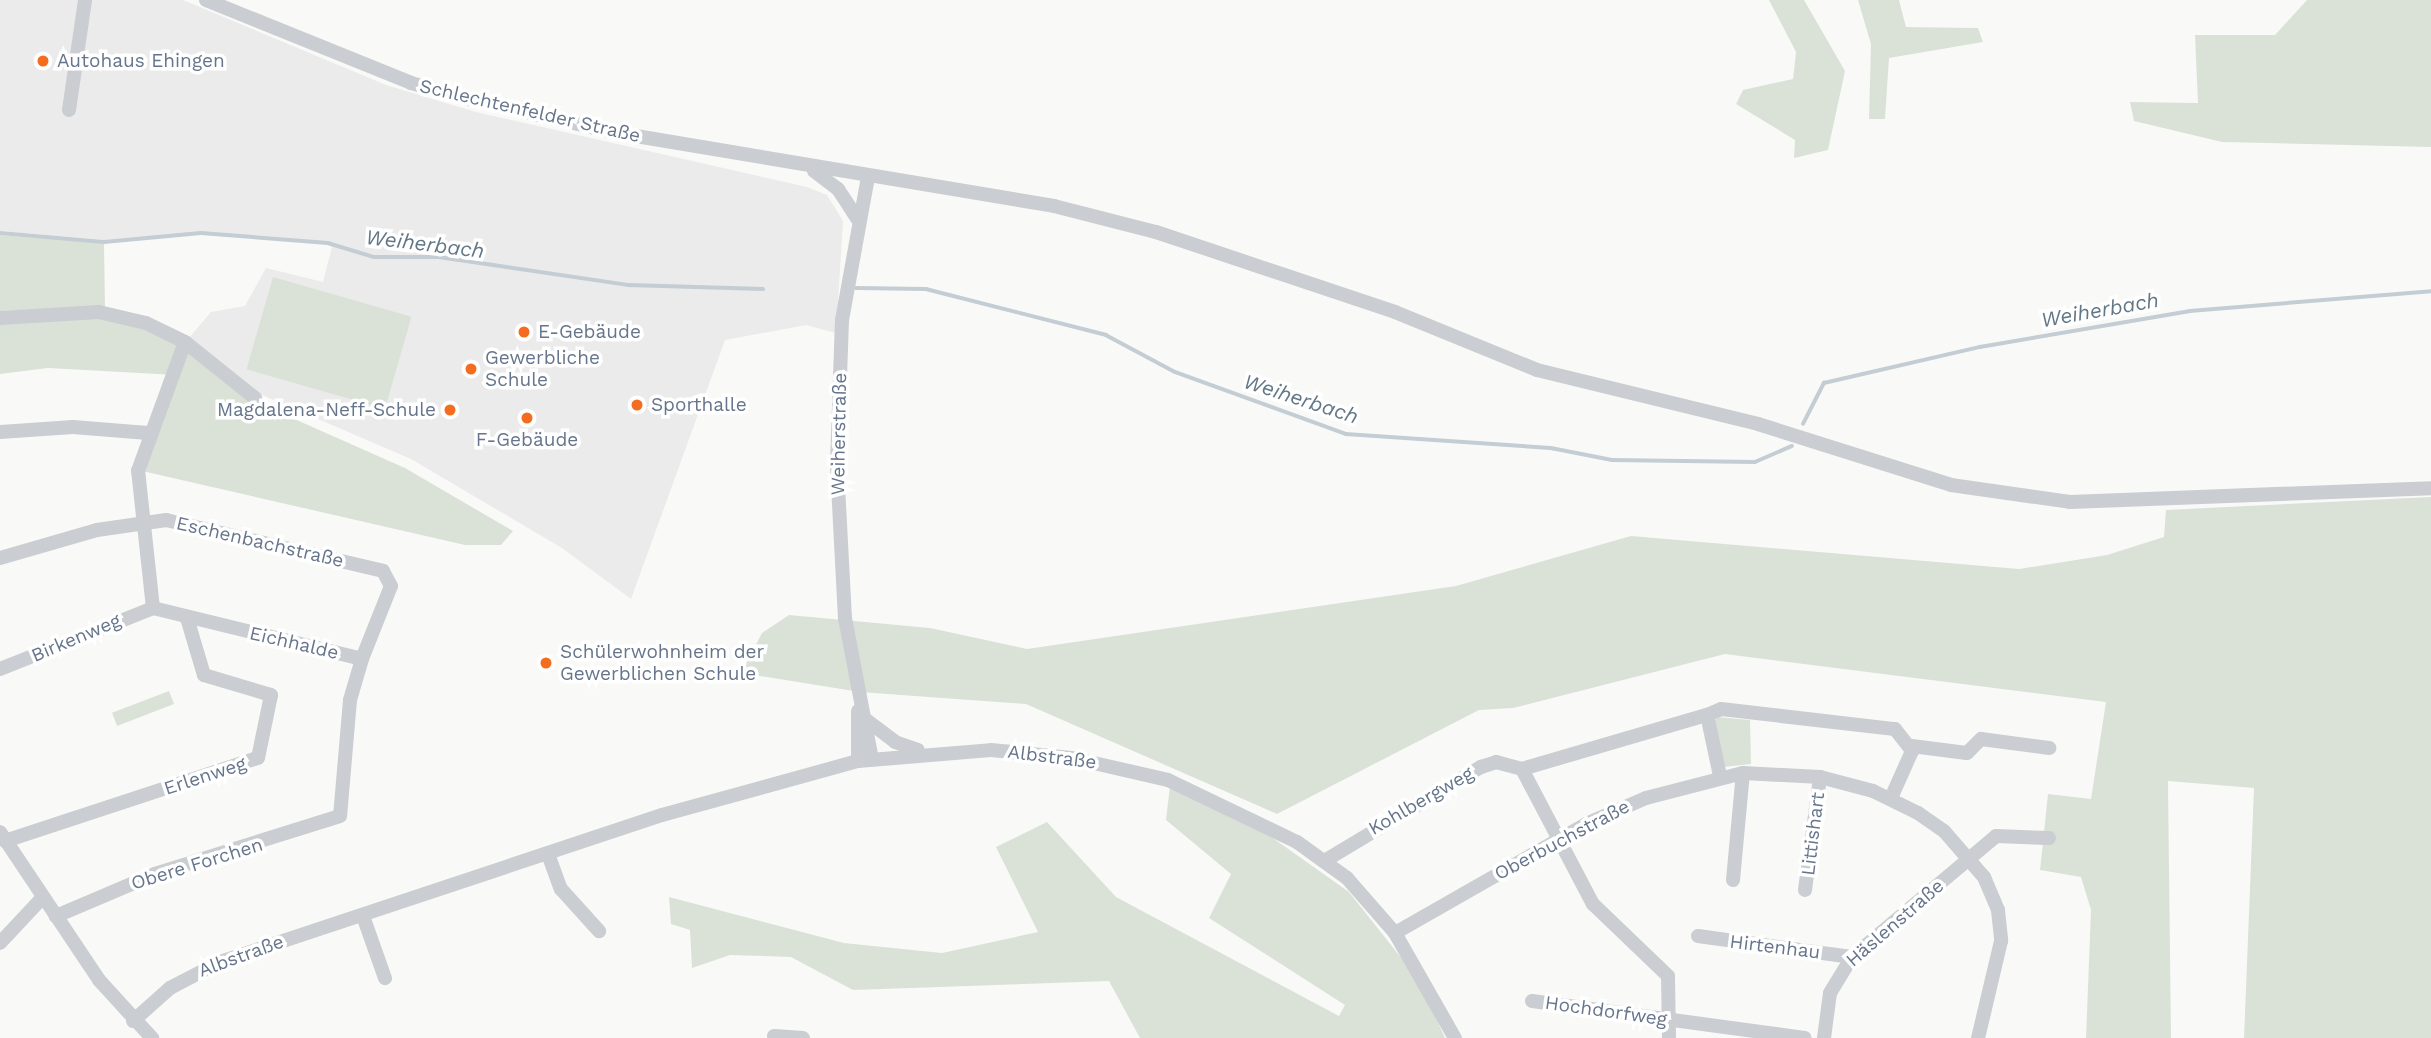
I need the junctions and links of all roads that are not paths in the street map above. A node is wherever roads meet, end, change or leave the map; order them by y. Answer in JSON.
{"nodes":[{"id":1,"x":85,"y":0,"type":"edge"},
{"id":2,"x":206,"y":0,"type":"edge"},
{"id":3,"x":69,"y":110,"type":"dead end"},
{"id":4,"x":805,"y":166,"type":"junction"},
{"id":5,"x":868,"y":177,"type":"junction"},
{"id":6,"x":857,"y":218,"type":"junction"},
{"id":7,"x":0,"y":318,"type":"edge"},
{"id":8,"x":185,"y":342,"type":"junction"},
{"id":9,"x":255,"y":398,"type":"dead end"},
{"id":10,"x":0,"y":432,"type":"edge"},
{"id":11,"x":148,"y":433,"type":"junction"},
{"id":12,"x":2431,"y":488,"type":"edge"},
{"id":13,"x":142,"y":521,"type":"junction"},
{"id":14,"x":0,"y":558,"type":"edge"},
{"id":15,"x":153,"y":608,"type":"junction"},
{"id":16,"x":187,"y":618,"type":"junction"},
{"id":17,"x":362,"y":659,"type":"junction"},
{"id":18,"x":0,"y":669,"type":"edge"},
{"id":19,"x":860,"y":692,"type":"junction"},
{"id":20,"x":1707,"y":715,"type":"junction"},
{"id":21,"x":865,"y":719,"type":"junction"},
{"id":22,"x":1912,"y":746,"type":"junction"},
{"id":23,"x":2049,"y":748,"type":"dead end"},
{"id":24,"x":930,"y":752,"type":"junction"},
{"id":25,"x":865,"y":760,"type":"junction"},
{"id":26,"x":1522,"y":769,"type":"junction"},
{"id":27,"x":1743,"y":773,"type":"junction"},
{"id":28,"x":1720,"y":776,"type":"junction"},
{"id":29,"x":1820,"y":777,"type":"junction"},
{"id":30,"x":1891,"y":798,"type":"junction"},
{"id":31,"x":340,"y":816,"type":"joint"},
{"id":32,"x":3,"y":836,"type":"edge"},
{"id":33,"x":2049,"y":838,"type":"dead end"},
{"id":34,"x":1558,"y":839,"type":"junction"},
{"id":35,"x":548,"y":854,"type":"junction"},
{"id":36,"x":1970,"y":856,"type":"junction"},
{"id":37,"x":1326,"y":860,"type":"junction"},
{"id":38,"x":1733,"y":880,"type":"dead end"},
{"id":39,"x":1805,"y":890,"type":"dead end"},
{"id":40,"x":43,"y":897,"type":"junction"},
{"id":41,"x":56,"y":916,"type":"junction"},
{"id":42,"x":363,"y":916,"type":"junction"},
{"id":43,"x":599,"y":931,"type":"dead end"},
{"id":44,"x":1395,"y":933,"type":"junction"},
{"id":45,"x":1698,"y":936,"type":"dead end"},
{"id":46,"x":2,"y":937,"type":"edge"},
{"id":47,"x":1852,"y":957,"type":"junction"},
{"id":48,"x":385,"y":978,"type":"dead end"},
{"id":49,"x":1532,"y":1001,"type":"dead end"},
{"id":50,"x":1672,"y":1020,"type":"junction"},
{"id":51,"x":133,"y":1021,"type":"junction"},
{"id":52,"x":774,"y":1036,"type":"dead end"},
{"id":53,"x":152,"y":1038,"type":"edge"},
{"id":54,"x":803,"y":1038,"type":"edge"},
{"id":55,"x":1455,"y":1038,"type":"edge"},
{"id":56,"x":1669,"y":1038,"type":"edge"},
{"id":57,"x":1805,"y":1038,"type":"edge"},
{"id":58,"x":1824,"y":1038,"type":"edge"},
{"id":59,"x":1978,"y":1038,"type":"edge"}],
"edges":[{"from":1,"to":3,"type":"street"},
{"from":2,"to":4,"type":"street","name":"Schlechtenfelder Straße"},
{"from":4,"to":5,"type":"street","name":"Schlechtenfelder Straße"},
{"from":4,"to":6,"type":"street"},
{"from":5,"to":6,"type":"street","name":"Weiherstraße"},
{"from":5,"to":12,"type":"street","name":"Schlechtenfelder Straße"},
{"from":6,"to":19,"type":"street","name":"Weiherstraße"},
{"from":7,"to":8,"type":"street"},
{"from":8,"to":9,"type":"street"},
{"from":8,"to":11,"type":"street"},
{"from":10,"to":11,"type":"street"},
{"from":11,"to":13,"type":"street"},
{"from":13,"to":14,"type":"street","name":"Eschenbachstraße"},
{"from":13,"to":15,"type":"street"},
{"from":13,"to":17,"type":"street","name":"Eschenbachstraße"},
{"from":15,"to":16,"type":"street","name":"Eichhalde"},
{"from":15,"to":18,"type":"street","name":"Birkenweg"},
{"from":16,"to":17,"type":"street","name":"Eichhalde"},
{"from":16,"to":32,"type":"street","name":"Erlenweg"},
{"from":17,"to":31,"type":"street","name":"Eichhalde"},
{"from":19,"to":21,"type":"street","name":"Weiherstraße"},
{"from":19,"to":25,"type":"street","name":"Weiherstraße"},
{"from":20,"to":22,"type":"street","name":"Kohlbergweg"},
{"from":20,"to":26,"type":"street","name":"Kohlbergweg"},
{"from":20,"to":28,"type":"street"},
{"from":21,"to":24,"type":"street"},
{"from":21,"to":25,"type":"street","name":"Weiherstraße"},
{"from":22,"to":23,"type":"street","name":"Kohlbergweg"},
{"from":22,"to":30,"type":"street"},
{"from":24,"to":25,"type":"street","name":"Albstraße"},
{"from":24,"to":37,"type":"street","name":"Albstraße"},
{"from":25,"to":35,"type":"street","name":"Albstraße"},
{"from":26,"to":34,"type":"street"},
{"from":26,"to":37,"type":"street","name":"Kohlbergweg"},
{"from":27,"to":28,"type":"street","name":"Oberbuchstraße"},
{"from":27,"to":29,"type":"street","name":"Oberbuchstraße"},
{"from":27,"to":38,"type":"street"},
{"from":28,"to":34,"type":"street","name":"Oberbuchstraße"},
{"from":29,"to":30,"type":"street","name":"Oberbuchstraße"},
{"from":29,"to":39,"type":"street","name":"Littishart"},
{"from":30,"to":36,"type":"street","name":"Oberbuchstraße"},
{"from":31,"to":41,"type":"street","name":"Obere Forchen"},
{"from":32,"to":40,"type":"street"},
{"from":33,"to":36,"type":"street"},
{"from":34,"to":44,"type":"street","name":"Oberbuchstraße"},
{"from":34,"to":50,"type":"street"},
{"from":35,"to":42,"type":"street","name":"Albstraße"},
{"from":35,"to":43,"type":"street"},
{"from":36,"to":47,"type":"street","name":"Häslenstraße"},
{"from":36,"to":59,"type":"street","name":"Oberbuchstraße"},
{"from":37,"to":44,"type":"street","name":"Albstraße"},
{"from":40,"to":41,"type":"street"},
{"from":40,"to":46,"type":"street"},
{"from":41,"to":51,"type":"street"},
{"from":42,"to":48,"type":"street"},
{"from":42,"to":51,"type":"street","name":"Albstraße"},
{"from":44,"to":55,"type":"street","name":"Albstraße"},
{"from":45,"to":47,"type":"street","name":"Hirtenhau"},
{"from":47,"to":58,"type":"street","name":"Häslenstraße"},
{"from":49,"to":50,"type":"street","name":"Hochdorfweg"},
{"from":50,"to":56,"type":"street"},
{"from":50,"to":57,"type":"street","name":"Hochdorfweg"},
{"from":51,"to":53,"type":"street"},
{"from":52,"to":54,"type":"street"}]}
